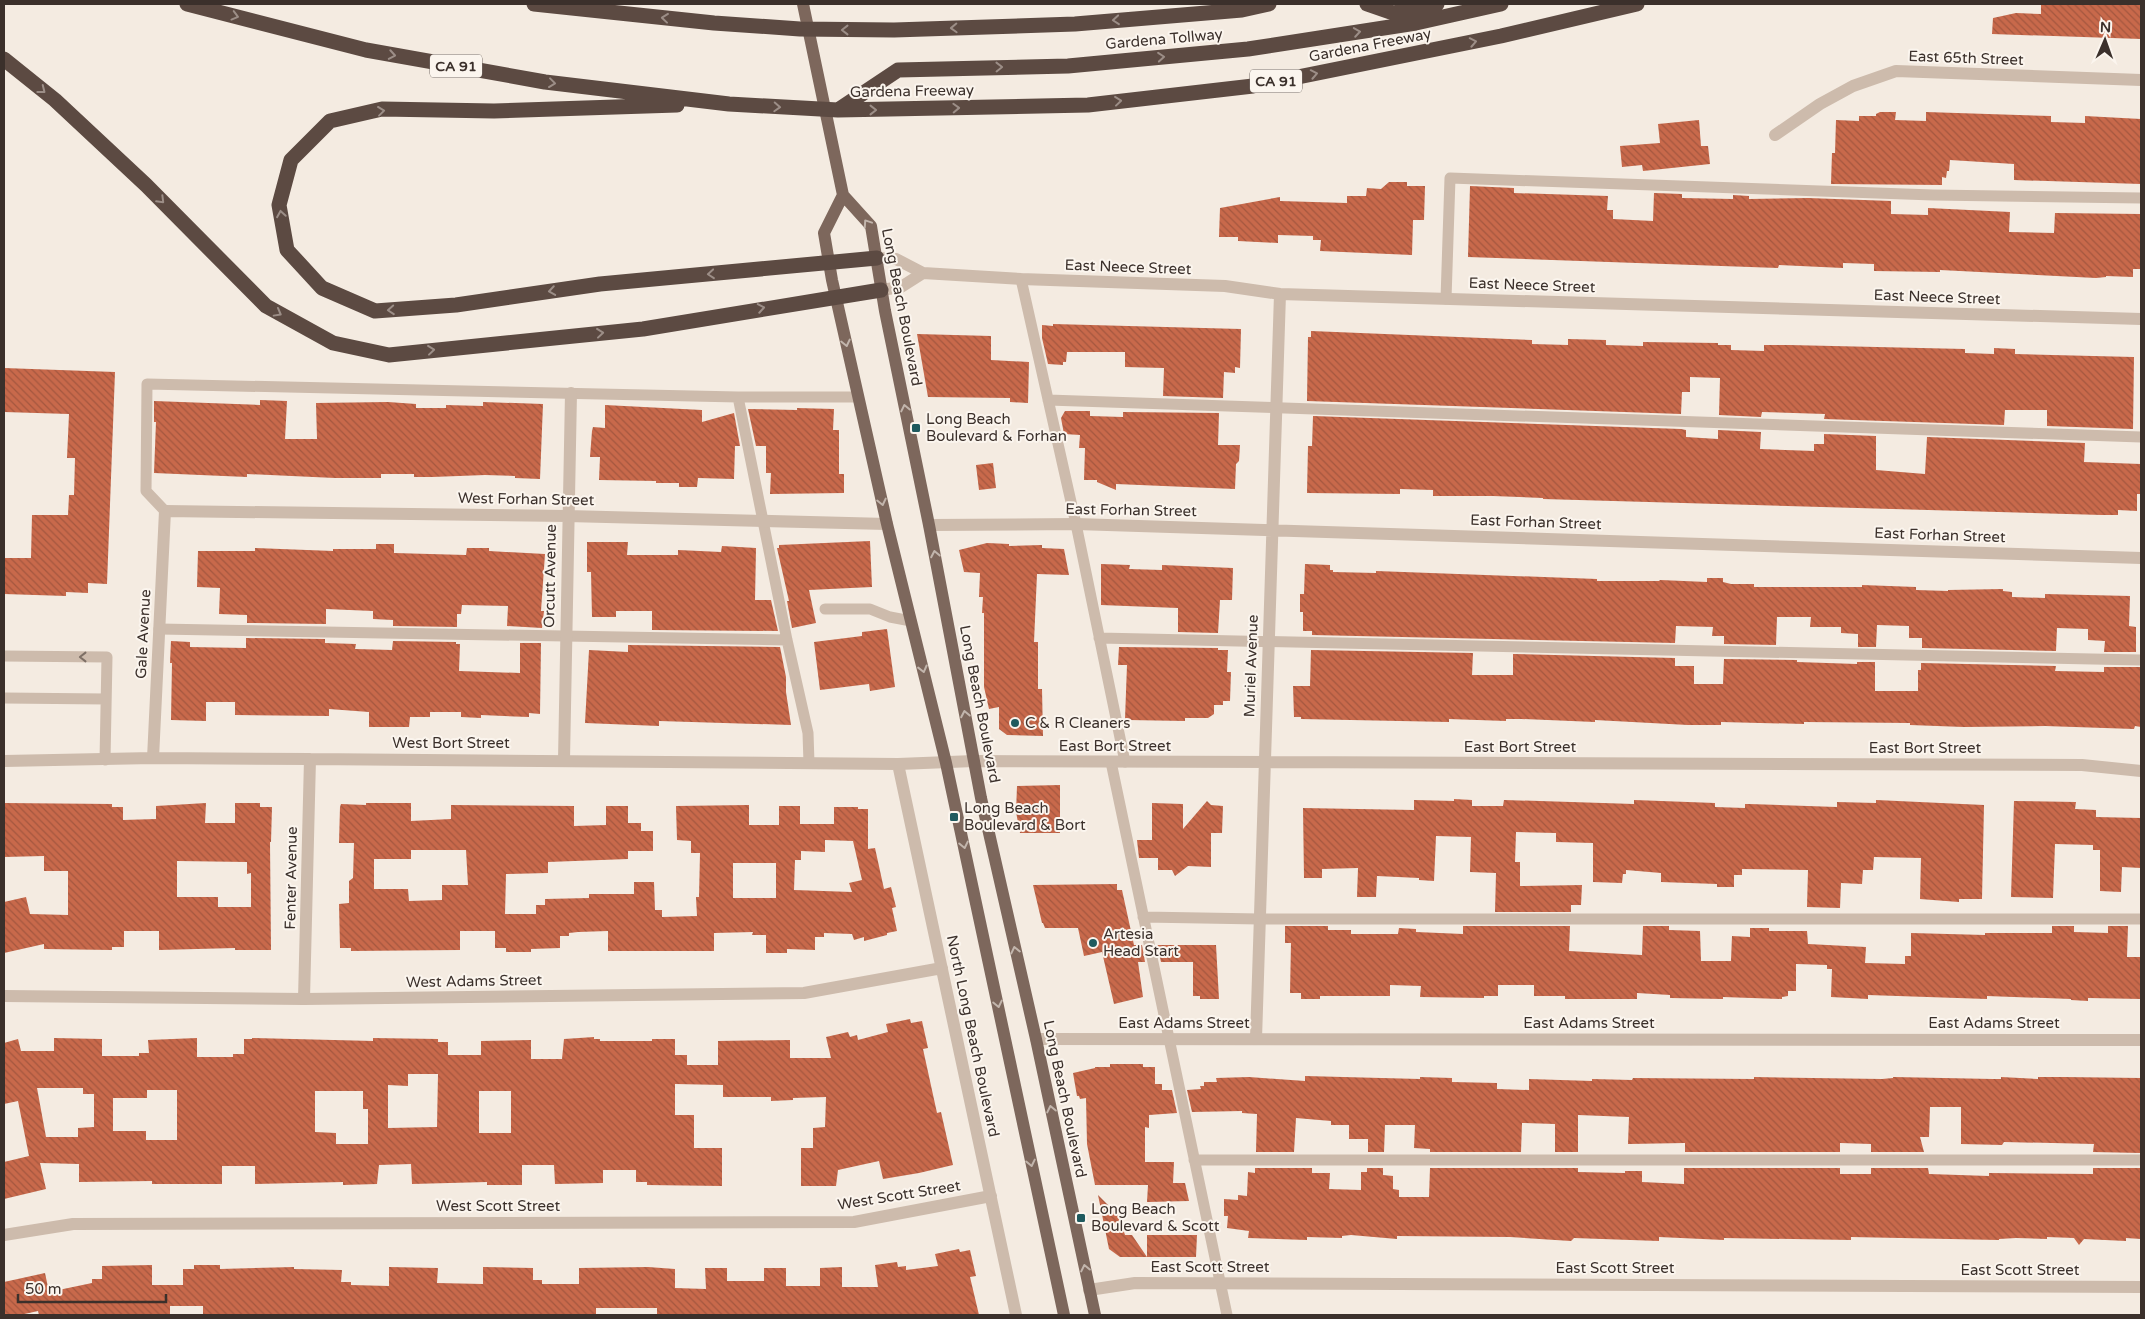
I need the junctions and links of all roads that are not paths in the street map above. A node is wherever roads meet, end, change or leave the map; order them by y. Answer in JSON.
{"nodes":[{"id":1,"x":187,"y":4,"type":"edge"},
{"id":2,"x":534,"y":4,"type":"edge"},
{"id":3,"x":804,"y":4,"type":"edge"},
{"id":4,"x":1269,"y":4,"type":"edge"},
{"id":5,"x":1367,"y":4,"type":"edge"},
{"id":6,"x":1437,"y":4,"type":"edge"},
{"id":7,"x":1502,"y":4,"type":"edge"},
{"id":8,"x":1638,"y":4,"type":"edge"},
{"id":9,"x":4,"y":59,"type":"edge"},
{"id":10,"x":2141,"y":80,"type":"edge"},
{"id":11,"x":729,"y":104,"type":"junction"},
{"id":12,"x":838,"y":110,"type":"junction"},
{"id":13,"x":1776,"y":135,"type":"dead end"},
{"id":14,"x":843,"y":195,"type":"junction"},
{"id":15,"x":2141,"y":198,"type":"edge"},
{"id":16,"x":877,"y":258,"type":"junction"},
{"id":17,"x":829,"y":264,"type":"junction"},
{"id":18,"x":923,"y":273,"type":"junction"},
{"id":19,"x":1020,"y":279,"type":"junction"},
{"id":20,"x":881,"y":290,"type":"junction"},
{"id":21,"x":1280,"y":294,"type":"junction"},
{"id":22,"x":835,"y":296,"type":"junction"},
{"id":23,"x":1446,"y":299,"type":"junction"},
{"id":24,"x":2141,"y":319,"type":"edge"},
{"id":25,"x":571,"y":393,"type":"junction"},
{"id":26,"x":738,"y":397,"type":"junction"},
{"id":27,"x":858,"y":397,"type":"junction"},
{"id":28,"x":1048,"y":400,"type":"junction"},
{"id":29,"x":1276,"y":409,"type":"junction"},
{"id":30,"x":2141,"y":437,"type":"edge"},
{"id":31,"x":165,"y":511,"type":"junction"},
{"id":32,"x":567,"y":516,"type":"junction"},
{"id":33,"x":764,"y":521,"type":"junction"},
{"id":34,"x":887,"y":524,"type":"junction"},
{"id":35,"x":1076,"y":524,"type":"junction"},
{"id":36,"x":929,"y":525,"type":"junction"},
{"id":37,"x":1272,"y":530,"type":"junction"},
{"id":38,"x":2141,"y":558,"type":"edge"},
{"id":39,"x":825,"y":609,"type":"dead end"},
{"id":40,"x":911,"y":622,"type":"junction"},
{"id":41,"x":159,"y":629,"type":"junction"},
{"id":42,"x":566,"y":637,"type":"junction"},
{"id":43,"x":1099,"y":638,"type":"junction"},
{"id":44,"x":786,"y":640,"type":"junction"},
{"id":45,"x":1268,"y":642,"type":"junction"},
{"id":46,"x":4,"y":656,"type":"edge"},
{"id":47,"x":2141,"y":660,"type":"edge"},
{"id":48,"x":4,"y":698,"type":"edge"},
{"id":49,"x":106,"y":699,"type":"junction"},
{"id":50,"x":153,"y":758,"type":"junction"},
{"id":51,"x":310,"y":759,"type":"junction"},
{"id":52,"x":105,"y":760,"type":"junction"},
{"id":53,"x":564,"y":760,"type":"junction"},
{"id":54,"x":4,"y":761,"type":"edge"},
{"id":55,"x":974,"y":762,"type":"junction"},
{"id":56,"x":1111,"y":762,"type":"junction"},
{"id":57,"x":1125,"y":762,"type":"junction"},
{"id":58,"x":1264,"y":762,"type":"junction"},
{"id":59,"x":809,"y":763,"type":"junction"},
{"id":60,"x":946,"y":763,"type":"junction"},
{"id":61,"x":898,"y":764,"type":"junction"},
{"id":62,"x":2141,"y":772,"type":"edge"},
{"id":63,"x":1143,"y":917,"type":"junction"},
{"id":64,"x":1260,"y":919,"type":"junction"},
{"id":65,"x":2141,"y":919,"type":"edge"},
{"id":66,"x":942,"y":968,"type":"junction"},
{"id":67,"x":4,"y":996,"type":"edge"},
{"id":68,"x":304,"y":999,"type":"junction"},
{"id":69,"x":1036,"y":1039,"type":"junction"},
{"id":70,"x":1168,"y":1039,"type":"junction"},
{"id":71,"x":1256,"y":1039,"type":"junction"},
{"id":72,"x":2141,"y":1040,"type":"edge"},
{"id":73,"x":1194,"y":1160,"type":"junction"},
{"id":74,"x":2141,"y":1160,"type":"edge"},
{"id":75,"x":991,"y":1196,"type":"junction"},
{"id":76,"x":4,"y":1235,"type":"edge"},
{"id":77,"x":1220,"y":1283,"type":"junction"},
{"id":78,"x":2141,"y":1287,"type":"edge"},
{"id":79,"x":1090,"y":1290,"type":"junction"},
{"id":80,"x":1016,"y":1315,"type":"edge"},
{"id":81,"x":1064,"y":1315,"type":"edge"},
{"id":82,"x":1094,"y":1315,"type":"edge"},
{"id":83,"x":1227,"y":1315,"type":"edge"}],
"edges":[{"from":1,"to":11,"type":"highway","name":"Gardena Freeway","number":"CA 91","one_way":true},
{"from":4,"to":2,"type":"highway","one_way":true},
{"from":3,"to":14,"type":"main road"},
{"from":5,"to":6,"type":"highway"},
{"from":12,"to":7,"type":"highway","name":"Gardena Tollway","one_way":true},
{"from":12,"to":8,"type":"highway","name":"Gardena Freeway","number":"CA 91","one_way":true},
{"from":9,"to":22,"type":"highway","one_way":true},
{"from":10,"to":13,"type":"street","name":"East 65th Street"},
{"from":11,"to":12,"type":"highway","name":"Gardena Freeway","number":"CA 91","one_way":true},
{"from":17,"to":11,"type":"highway","one_way":true},
{"from":16,"to":14,"type":"main road","name":"Long Beach Boulevard","one_way":true},
{"from":14,"to":17,"type":"main road"},
{"from":15,"to":23,"type":"lane"},
{"from":16,"to":17,"type":"highway"},
{"from":16,"to":18,"type":"street","name":"East Neece Street"},
{"from":16,"to":20,"type":"main road","name":"Long Beach Boulevard"},
{"from":17,"to":22,"type":"main road"},
{"from":18,"to":19,"type":"street","name":"East Neece Street"},
{"from":18,"to":20,"type":"street"},
{"from":19,"to":21,"type":"street","name":"East Neece Street"},
{"from":19,"to":28,"type":"lane"},
{"from":20,"to":22,"type":"highway"},
{"from":36,"to":20,"type":"main road","name":"Long Beach Boulevard","one_way":true},
{"from":21,"to":23,"type":"street","name":"East Neece Street"},
{"from":21,"to":29,"type":"street","name":"Muriel Avenue"},
{"from":22,"to":27,"type":"main road","one_way":true},
{"from":23,"to":24,"type":"street","name":"East Neece Street"},
{"from":25,"to":26,"type":"lane"},
{"from":25,"to":31,"type":"lane"},
{"from":25,"to":32,"type":"street","name":"Orcutt Avenue"},
{"from":26,"to":27,"type":"lane"},
{"from":26,"to":33,"type":"lane"},
{"from":27,"to":34,"type":"main road","one_way":true},
{"from":28,"to":29,"type":"lane"},
{"from":28,"to":35,"type":"lane"},
{"from":29,"to":30,"type":"lane"},
{"from":29,"to":37,"type":"street","name":"Muriel Avenue"},
{"from":31,"to":32,"type":"street","name":"West Forhan Street"},
{"from":31,"to":41,"type":"street","name":"Gale Avenue"},
{"from":32,"to":33,"type":"street","name":"West Forhan Street"},
{"from":32,"to":42,"type":"street","name":"Orcutt Avenue"},
{"from":33,"to":34,"type":"street","name":"West Forhan Street"},
{"from":33,"to":44,"type":"lane"},
{"from":34,"to":40,"type":"main road"},
{"from":35,"to":36,"type":"street","name":"East Forhan Street"},
{"from":35,"to":37,"type":"street","name":"East Forhan Street"},
{"from":35,"to":43,"type":"lane"},
{"from":55,"to":36,"type":"main road","name":"Long Beach Boulevard","one_way":true},
{"from":37,"to":38,"type":"street","name":"East Forhan Street"},
{"from":37,"to":45,"type":"street","name":"Muriel Avenue"},
{"from":39,"to":40,"type":"lane"},
{"from":40,"to":60,"type":"main road","one_way":true},
{"from":41,"to":42,"type":"lane"},
{"from":41,"to":50,"type":"street","name":"Gale Avenue"},
{"from":42,"to":44,"type":"lane"},
{"from":42,"to":53,"type":"street","name":"Orcutt Avenue"},
{"from":43,"to":45,"type":"lane"},
{"from":43,"to":57,"type":"lane"},
{"from":44,"to":59,"type":"lane"},
{"from":45,"to":47,"type":"lane"},
{"from":45,"to":58,"type":"street","name":"Muriel Avenue"},
{"from":49,"to":46,"type":"lane","one_way":true},
{"from":48,"to":49,"type":"lane"},
{"from":49,"to":52,"type":"lane"},
{"from":50,"to":51,"type":"street","name":"West Bort Street"},
{"from":50,"to":52,"type":"street","name":"West Bort Street"},
{"from":51,"to":53,"type":"street","name":"West Bort Street"},
{"from":51,"to":68,"type":"street","name":"Fenter Avenue"},
{"from":52,"to":54,"type":"street","name":"West Bort Street"},
{"from":53,"to":59,"type":"street","name":"West Bort Street"},
{"from":55,"to":56,"type":"street","name":"East Bort Street"},
{"from":55,"to":60,"type":"street","name":"East Bort Street"},
{"from":69,"to":55,"type":"main road","name":"Long Beach Boulevard","one_way":true},
{"from":56,"to":57,"type":"street","name":"East Bort Street"},
{"from":56,"to":63,"type":"lane"},
{"from":57,"to":58,"type":"street","name":"East Bort Street"},
{"from":58,"to":62,"type":"street","name":"East Bort Street"},
{"from":58,"to":64,"type":"street","name":"Muriel Avenue"},
{"from":59,"to":61,"type":"street","name":"West Bort Street"},
{"from":60,"to":61,"type":"street","name":"East Bort Street"},
{"from":60,"to":81,"type":"main road","one_way":true},
{"from":61,"to":66,"type":"street","name":"North Long Beach Boulevard"},
{"from":63,"to":64,"type":"lane"},
{"from":63,"to":70,"type":"lane"},
{"from":64,"to":65,"type":"lane"},
{"from":64,"to":71,"type":"street","name":"Muriel Avenue"},
{"from":66,"to":68,"type":"street","name":"West Adams Street"},
{"from":66,"to":75,"type":"street","name":"North Long Beach Boulevard"},
{"from":67,"to":68,"type":"street","name":"West Adams Street"},
{"from":69,"to":70,"type":"street","name":"East Adams Street"},
{"from":79,"to":69,"type":"main road","name":"Long Beach Boulevard","one_way":true},
{"from":70,"to":71,"type":"street","name":"East Adams Street"},
{"from":70,"to":73,"type":"lane"},
{"from":71,"to":72,"type":"street","name":"East Adams Street"},
{"from":73,"to":74,"type":"lane"},
{"from":73,"to":77,"type":"lane"},
{"from":75,"to":76,"type":"street","name":"West Scott Street"},
{"from":75,"to":80,"type":"street","name":"North Long Beach Boulevard"},
{"from":77,"to":78,"type":"street","name":"East Scott Street"},
{"from":77,"to":79,"type":"street","name":"East Scott Street"},
{"from":77,"to":83,"type":"lane"},
{"from":79,"to":82,"type":"main road","name":"Long Beach Boulevard"}]}
